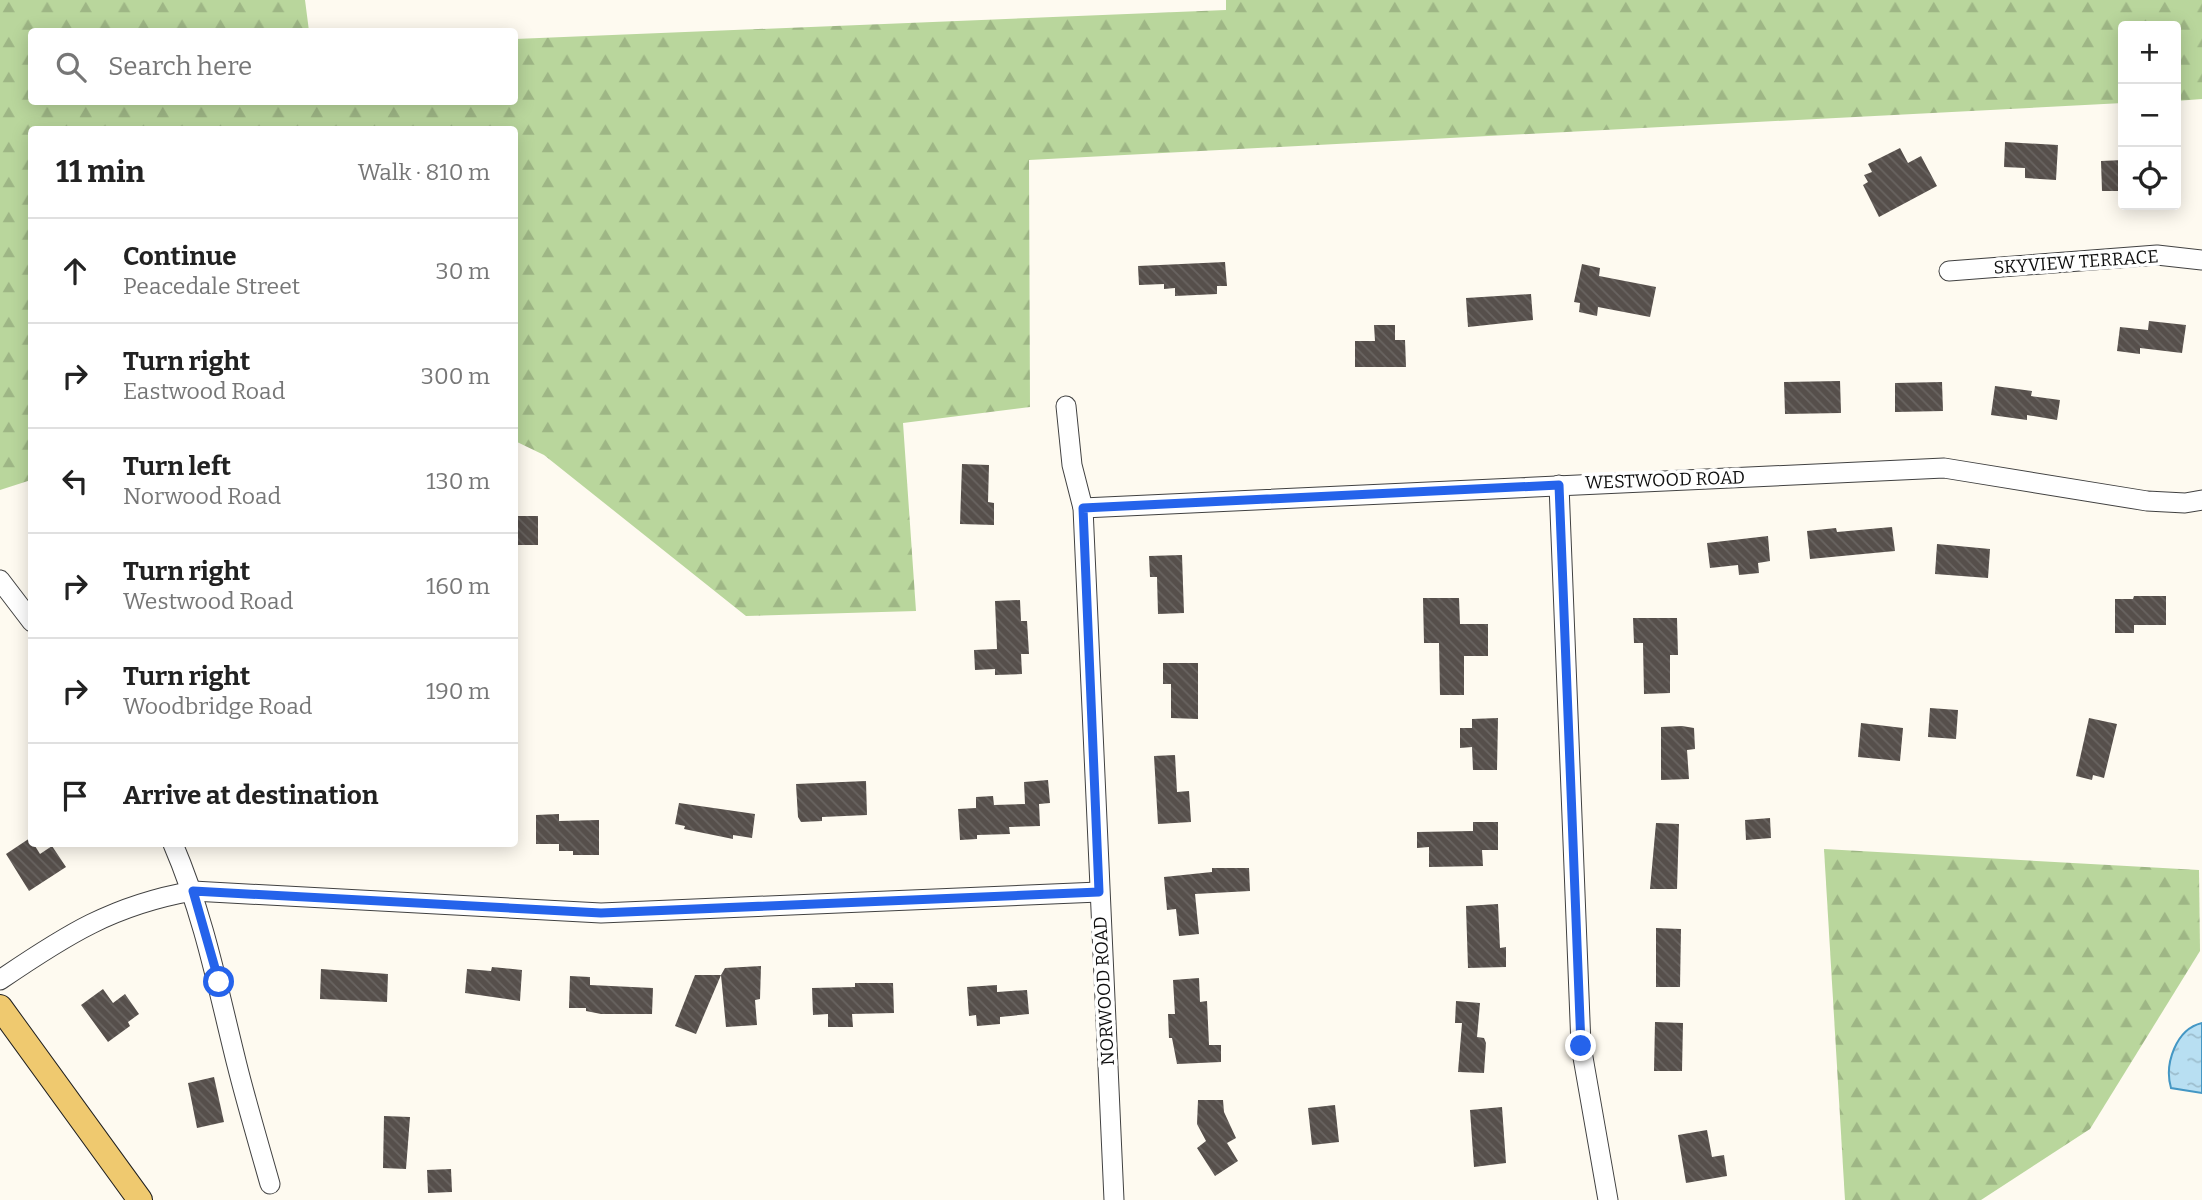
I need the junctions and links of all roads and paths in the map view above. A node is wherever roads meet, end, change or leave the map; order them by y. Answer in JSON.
{"nodes":[{"id":1,"x":2202,"y":260,"type":"edge"},
{"id":2,"x":1949,"y":271,"type":"dead end"},
{"id":3,"x":1066,"y":406,"type":"dead end"},
{"id":4,"x":1559,"y":485,"type":"junction"},
{"id":5,"x":2202,"y":500,"type":"edge"},
{"id":6,"x":1083,"y":508,"type":"junction"},
{"id":7,"x":0,"y":580,"type":"edge"},
{"id":8,"x":28,"y":617,"type":"edge"},
{"id":9,"x":174,"y":847,"type":"edge"},
{"id":10,"x":193,"y":891,"type":"junction"},
{"id":11,"x":1099,"y":892,"type":"junction"},
{"id":12,"x":0,"y":980,"type":"edge"},
{"id":13,"x":0,"y":1007,"type":"edge"},
{"id":14,"x":270,"y":1184,"type":"dead end"},
{"id":15,"x":140,"y":1200,"type":"edge"},
{"id":16,"x":1115,"y":1200,"type":"edge"},
{"id":17,"x":1608,"y":1200,"type":"edge"}],
"edges":[{"from":1,"to":2,"type":"street","name":"SKYVIEW TERRACE"},
{"from":3,"to":6,"type":"street","name":"NORWOOD ROAD"},
{"from":4,"to":5,"type":"street","name":"WESTWOOD ROAD"},
{"from":4,"to":6,"type":"street","name":"WESTWOOD ROAD"},
{"from":4,"to":17,"type":"street"},
{"from":6,"to":11,"type":"street","name":"NORWOOD ROAD"},
{"from":7,"to":8,"type":"street"},
{"from":9,"to":10,"type":"street"},
{"from":10,"to":11,"type":"street"},
{"from":10,"to":12,"type":"street"},
{"from":10,"to":14,"type":"street"},
{"from":11,"to":16,"type":"street","name":"NORWOOD ROAD"},
{"from":13,"to":15,"type":"main road"}]}
